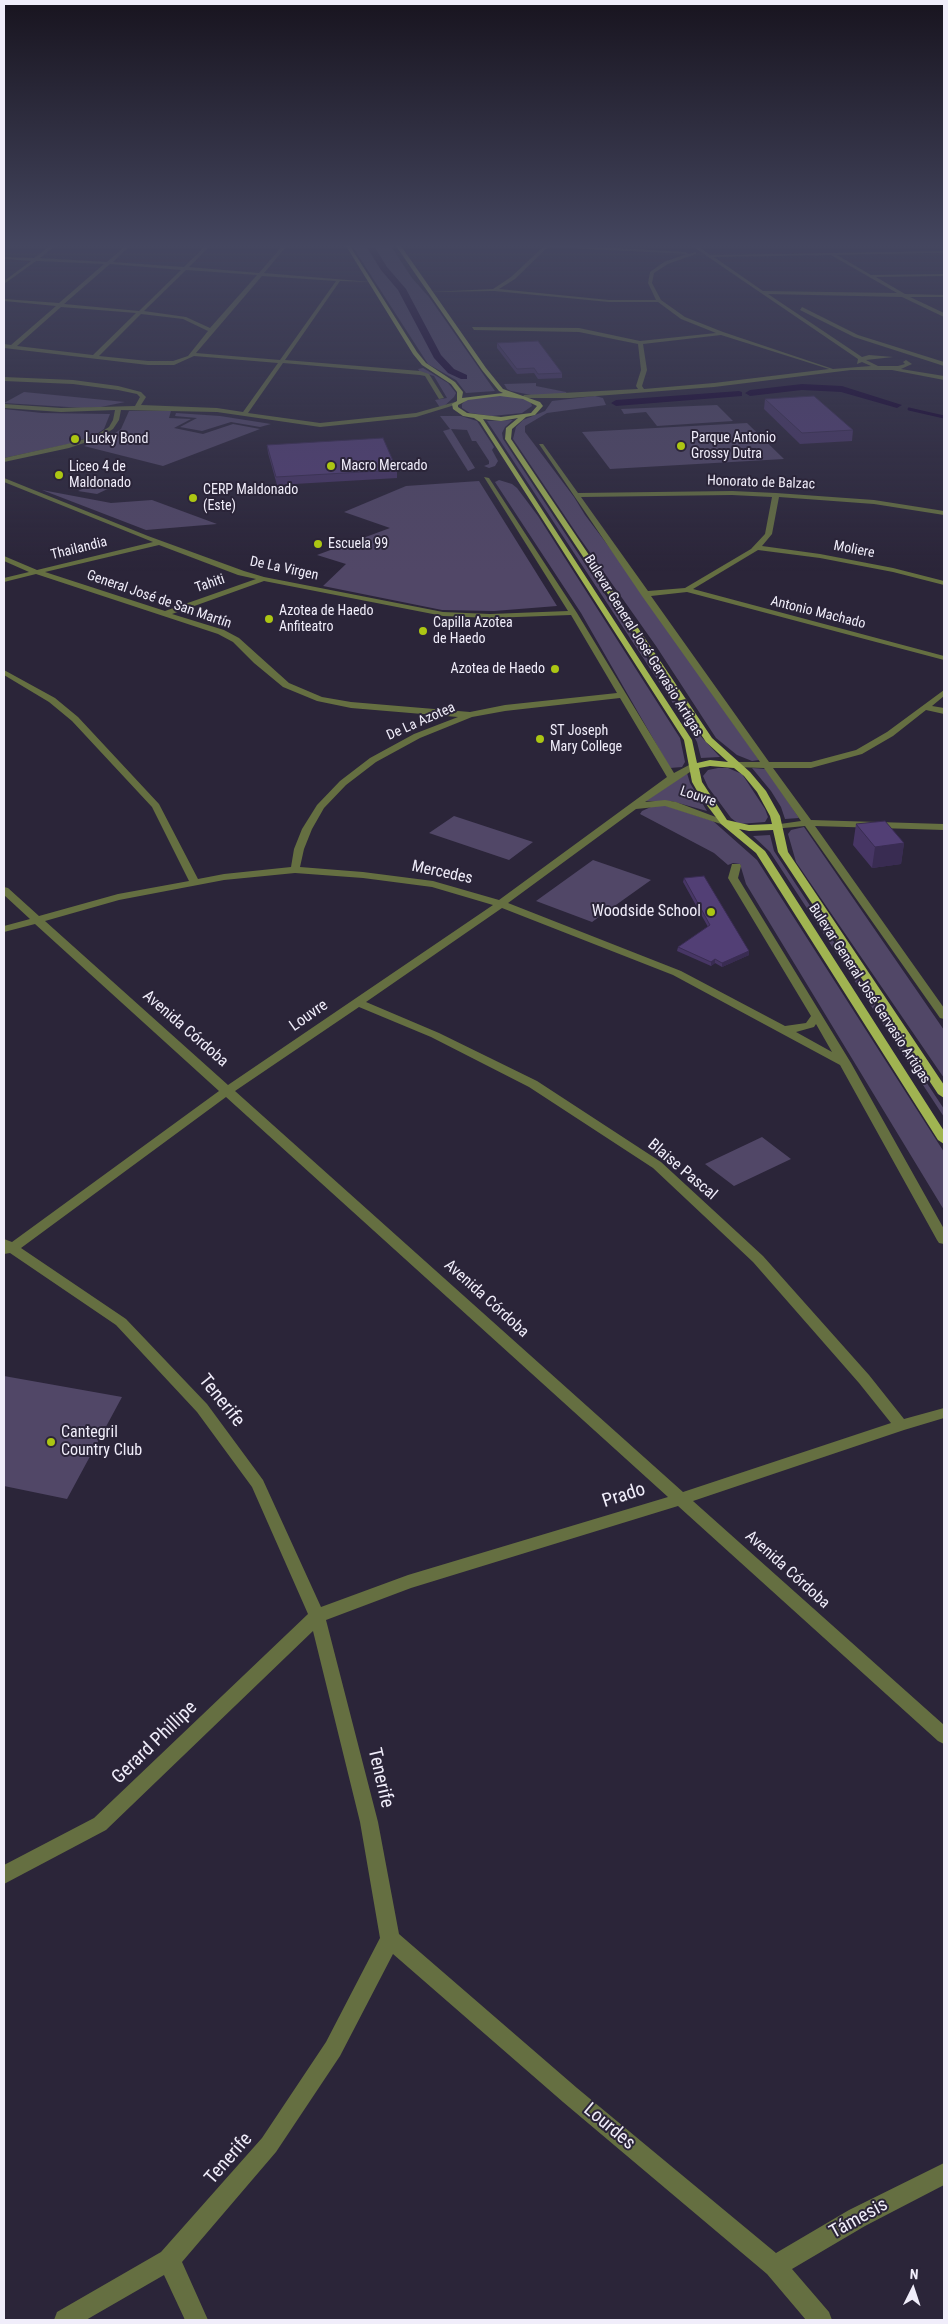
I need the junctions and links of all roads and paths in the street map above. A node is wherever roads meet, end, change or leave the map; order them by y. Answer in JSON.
{"nodes":[{"id":1,"x":73,"y":354,"type":"edge"},
{"id":2,"x":97,"y":354,"type":"edge"},
{"id":3,"x":194,"y":354,"type":"edge"},
{"id":4,"x":199,"y":354,"type":"edge"},
{"id":5,"x":286,"y":354,"type":"edge"},
{"id":6,"x":416,"y":354,"type":"edge"},
{"id":7,"x":474,"y":354,"type":"edge"},
{"id":8,"x":643,"y":354,"type":"edge"},
{"id":9,"x":786,"y":354,"type":"edge"},
{"id":10,"x":855,"y":354,"type":"edge"},
{"id":11,"x":883,"y":354,"type":"edge"},
{"id":12,"x":914,"y":354,"type":"edge"},
{"id":13,"x":94,"y":357,"type":"junction"},
{"id":14,"x":890,"y":357,"type":"junction"},
{"id":15,"x":862,"y":359,"type":"junction"},
{"id":16,"x":281,"y":362,"type":"junction"},
{"id":17,"x":906,"y":362,"type":"junction"},
{"id":18,"x":914,"y":364,"type":"dead end"},
{"id":19,"x":944,"y":364,"type":"edge"},
{"id":20,"x":851,"y":368,"type":"junction"},
{"id":21,"x":931,"y":368,"type":"dead end"},
{"id":22,"x":887,"y":369,"type":"junction"},
{"id":23,"x":836,"y":370,"type":"junction"},
{"id":24,"x":944,"y":372,"type":"edge"},
{"id":25,"x":944,"y":378,"type":"edge"},
{"id":26,"x":4,"y":380,"type":"edge"},
{"id":27,"x":643,"y":390,"type":"junction"},
{"id":28,"x":512,"y":394,"type":"junction"},
{"id":29,"x":524,"y":396,"type":"junction"},
{"id":30,"x":570,"y":396,"type":"junction"},
{"id":31,"x":441,"y":398,"type":"dead end"},
{"id":32,"x":457,"y":402,"type":"junction"},
{"id":33,"x":4,"y":406,"type":"edge"},
{"id":34,"x":540,"y":406,"type":"junction"},
{"id":35,"x":136,"y":408,"type":"junction"},
{"id":36,"x":118,"y":409,"type":"junction"},
{"id":37,"x":246,"y":412,"type":"junction"},
{"id":38,"x":416,"y":415,"type":"junction"},
{"id":39,"x":465,"y":415,"type":"junction"},
{"id":40,"x":524,"y":416,"type":"junction"},
{"id":41,"x":476,"y":418,"type":"junction"},
{"id":42,"x":541,"y":445,"type":"dead end"},
{"id":43,"x":4,"y":460,"type":"edge"},
{"id":44,"x":486,"y":478,"type":"dead end"},
{"id":45,"x":4,"y":480,"type":"edge"},
{"id":46,"x":576,"y":495,"type":"junction"},
{"id":47,"x":776,"y":495,"type":"junction"},
{"id":48,"x":944,"y":513,"type":"edge"},
{"id":49,"x":160,"y":542,"type":"junction"},
{"id":50,"x":757,"y":548,"type":"junction"},
{"id":51,"x":4,"y":558,"type":"edge"},
{"id":52,"x":36,"y":572,"type":"junction"},
{"id":53,"x":264,"y":579,"type":"junction"},
{"id":54,"x":4,"y":580,"type":"edge"},
{"id":55,"x":944,"y":582,"type":"edge"},
{"id":56,"x":686,"y":590,"type":"junction"},
{"id":57,"x":645,"y":594,"type":"junction"},
{"id":58,"x":574,"y":613,"type":"junction"},
{"id":59,"x":164,"y":614,"type":"junction"},
{"id":60,"x":944,"y":658,"type":"edge"},
{"id":61,"x":4,"y":672,"type":"edge"},
{"id":62,"x":621,"y":695,"type":"junction"},
{"id":63,"x":942,"y":695,"type":"edge"},
{"id":64,"x":925,"y":707,"type":"junction"},
{"id":65,"x":944,"y":711,"type":"edge"},
{"id":66,"x":470,"y":715,"type":"junction"},
{"id":67,"x":737,"y":765,"type":"junction"},
{"id":68,"x":766,"y":765,"type":"junction"},
{"id":69,"x":694,"y":766,"type":"junction"},
{"id":70,"x":672,"y":778,"type":"junction"},
{"id":71,"x":632,"y":807,"type":"junction"},
{"id":72,"x":724,"y":822,"type":"junction"},
{"id":73,"x":808,"y":823,"type":"junction"},
{"id":74,"x":776,"y":827,"type":"junction"},
{"id":75,"x":944,"y":827,"type":"edge"},
{"id":76,"x":736,"y":866,"type":"dead end"},
{"id":77,"x":295,"y":870,"type":"junction"},
{"id":78,"x":195,"y":882,"type":"junction"},
{"id":79,"x":4,"y":890,"type":"edge"},
{"id":80,"x":501,"y":904,"type":"junction"},
{"id":81,"x":36,"y":920,"type":"junction"},
{"id":82,"x":4,"y":929,"type":"edge"},
{"id":83,"x":357,"y":1002,"type":"junction"},
{"id":84,"x":816,"y":1016,"type":"junction"},
{"id":85,"x":944,"y":1016,"type":"edge"},
{"id":86,"x":782,"y":1030,"type":"junction"},
{"id":87,"x":845,"y":1063,"type":"junction"},
{"id":88,"x":228,"y":1090,"type":"junction"},
{"id":89,"x":944,"y":1094,"type":"edge"},
{"id":90,"x":944,"y":1140,"type":"edge"},
{"id":91,"x":944,"y":1240,"type":"edge"},
{"id":92,"x":7,"y":1247,"type":"edge"},
{"id":93,"x":944,"y":1413,"type":"edge"},
{"id":94,"x":901,"y":1425,"type":"junction"},
{"id":95,"x":681,"y":1498,"type":"junction"},
{"id":96,"x":317,"y":1616,"type":"junction"},
{"id":97,"x":944,"y":1736,"type":"edge"},
{"id":98,"x":4,"y":1875,"type":"edge"},
{"id":99,"x":390,"y":1939,"type":"junction"},
{"id":100,"x":944,"y":2174,"type":"edge"},
{"id":101,"x":170,"y":2260,"type":"junction"},
{"id":102,"x":775,"y":2266,"type":"junction"},
{"id":103,"x":66,"y":2320,"type":"edge"},
{"id":104,"x":197,"y":2320,"type":"edge"},
{"id":105,"x":821,"y":2320,"type":"edge"}],
"edges":[{"from":1,"to":13,"type":"street"},
{"from":2,"to":13,"type":"street"},
{"from":3,"to":13,"type":"street"},
{"from":4,"to":16,"type":"street"},
{"from":5,"to":16,"type":"street"},
{"from":6,"to":32,"type":"main road"},
{"from":7,"to":28,"type":"main road"},
{"from":8,"to":27,"type":"street"},
{"from":9,"to":23,"type":"street"},
{"from":10,"to":15,"type":"street"},
{"from":11,"to":14,"type":"street"},
{"from":12,"to":19,"type":"street"},
{"from":14,"to":15,"type":"street"},
{"from":14,"to":17,"type":"street"},
{"from":15,"to":20,"type":"street"},
{"from":15,"to":22,"type":"street"},
{"from":16,"to":31,"type":"street"},
{"from":16,"to":37,"type":"street"},
{"from":17,"to":18,"type":"street"},
{"from":17,"to":22,"type":"street"},
{"from":20,"to":22,"type":"street"},
{"from":20,"to":23,"type":"street"},
{"from":21,"to":24,"type":"street"},
{"from":22,"to":25,"type":"street"},
{"from":23,"to":27,"type":"street"},
{"from":26,"to":35,"type":"street"},
{"from":27,"to":30,"type":"street"},
{"from":28,"to":29,"type":"main road"},
{"from":28,"to":32,"type":"main road"},
{"from":29,"to":30,"type":"street"},
{"from":29,"to":34,"type":"main road"},
{"from":30,"to":34,"type":"street"},
{"from":32,"to":38,"type":"street"},
{"from":32,"to":39,"type":"main road"},
{"from":33,"to":36,"type":"street"},
{"from":34,"to":40,"type":"main road"},
{"from":35,"to":36,"type":"street"},
{"from":35,"to":37,"type":"street"},
{"from":36,"to":43,"type":"street"},
{"from":37,"to":38,"type":"street"},
{"from":38,"to":39,"type":"street"},
{"from":39,"to":41,"type":"main road"},
{"from":40,"to":41,"type":"main road"},
{"from":40,"to":67,"type":"main road","name":"Bulevar General José Gervasio Artigas"},
{"from":41,"to":69,"type":"main road","name":"Bulevar General José Gervasio Artigas"},
{"from":42,"to":46,"type":"street","name":"Bulevar General José Gervasio Artigas"},
{"from":44,"to":58,"type":"street"},
{"from":45,"to":49,"type":"street","name":"De La Virgen"},
{"from":46,"to":47,"type":"street","name":"Honorato de Balzac"},
{"from":46,"to":57,"type":"street","name":"Bulevar General José Gervasio Artigas"},
{"from":47,"to":48,"type":"street","name":"Honorato de Balzac"},
{"from":47,"to":50,"type":"street"},
{"from":49,"to":52,"type":"street","name":"Thailandia"},
{"from":49,"to":53,"type":"street","name":"De La Virgen"},
{"from":50,"to":55,"type":"street","name":"Moliere"},
{"from":50,"to":56,"type":"street"},
{"from":51,"to":52,"type":"street","name":"General José de San Martín"},
{"from":52,"to":54,"type":"street","name":"Thailandia"},
{"from":52,"to":59,"type":"street","name":"General José de San Martín"},
{"from":53,"to":58,"type":"street","name":"De La Virgen"},
{"from":53,"to":59,"type":"street","name":"Tahiti"},
{"from":56,"to":57,"type":"street"},
{"from":56,"to":60,"type":"street","name":"Antonio Machado"},
{"from":57,"to":68,"type":"street","name":"Bulevar General José Gervasio Artigas"},
{"from":58,"to":62,"type":"street"},
{"from":59,"to":66,"type":"street","name":"General José de San Martín"},
{"from":61,"to":78,"type":"street"},
{"from":62,"to":66,"type":"street","name":"De La Azotea"},
{"from":62,"to":70,"type":"street"},
{"from":63,"to":64,"type":"street"},
{"from":64,"to":65,"type":"street"},
{"from":64,"to":68,"type":"street"},
{"from":66,"to":77,"type":"street","name":"De La Azotea"},
{"from":67,"to":68,"type":"street"},
{"from":67,"to":69,"type":"main road"},
{"from":67,"to":74,"type":"main road","name":"Bulevar General José Gervasio Artigas"},
{"from":68,"to":73,"type":"street","name":"Bulevar General José Gervasio Artigas"},
{"from":69,"to":70,"type":"street","name":"Louvre"},
{"from":69,"to":72,"type":"main road","name":"Bulevar General José Gervasio Artigas"},
{"from":70,"to":71,"type":"street","name":"Louvre"},
{"from":71,"to":72,"type":"street","name":"Louvre"},
{"from":71,"to":80,"type":"street","name":"Louvre"},
{"from":72,"to":74,"type":"main road"},
{"from":72,"to":90,"type":"main road","name":"Bulevar General José Gervasio Artigas"},
{"from":73,"to":74,"type":"street"},
{"from":73,"to":75,"type":"street"},
{"from":73,"to":85,"type":"street","name":"Bulevar General José Gervasio Artigas"},
{"from":74,"to":89,"type":"main road","name":"Bulevar General José Gervasio Artigas"},
{"from":76,"to":84,"type":"street"},
{"from":77,"to":78,"type":"street","name":"Mercedes"},
{"from":77,"to":80,"type":"street","name":"Mercedes"},
{"from":78,"to":81,"type":"street","name":"Mercedes"},
{"from":79,"to":81,"type":"street","name":"Avenida Córdoba"},
{"from":80,"to":83,"type":"street","name":"Louvre"},
{"from":80,"to":86,"type":"street","name":"Mercedes"},
{"from":81,"to":82,"type":"street","name":"Mercedes"},
{"from":81,"to":88,"type":"street","name":"Avenida Córdoba"},
{"from":83,"to":88,"type":"street","name":"Louvre"},
{"from":83,"to":94,"type":"street","name":"Blaise Pascal"},
{"from":84,"to":86,"type":"street"},
{"from":84,"to":87,"type":"street"},
{"from":86,"to":87,"type":"street","name":"Mercedes"},
{"from":87,"to":91,"type":"street"},
{"from":88,"to":92,"type":"street","name":"Louvre"},
{"from":88,"to":95,"type":"street","name":"Avenida Córdoba"},
{"from":92,"to":96,"type":"street","name":"Tenerife"},
{"from":93,"to":94,"type":"street","name":"Prado"},
{"from":94,"to":95,"type":"street","name":"Prado"},
{"from":95,"to":96,"type":"street","name":"Prado"},
{"from":95,"to":97,"type":"street","name":"Avenida Córdoba"},
{"from":96,"to":98,"type":"street","name":"Gerard Phillipe"},
{"from":96,"to":99,"type":"street","name":"Tenerife"},
{"from":99,"to":101,"type":"street","name":"Tenerife"},
{"from":99,"to":102,"type":"street","name":"Lourdes"},
{"from":100,"to":102,"type":"street","name":"Támesis"},
{"from":101,"to":103,"type":"street","name":"Tenerife"},
{"from":101,"to":104,"type":"street"},
{"from":102,"to":105,"type":"street","name":"Lourdes"}]}
